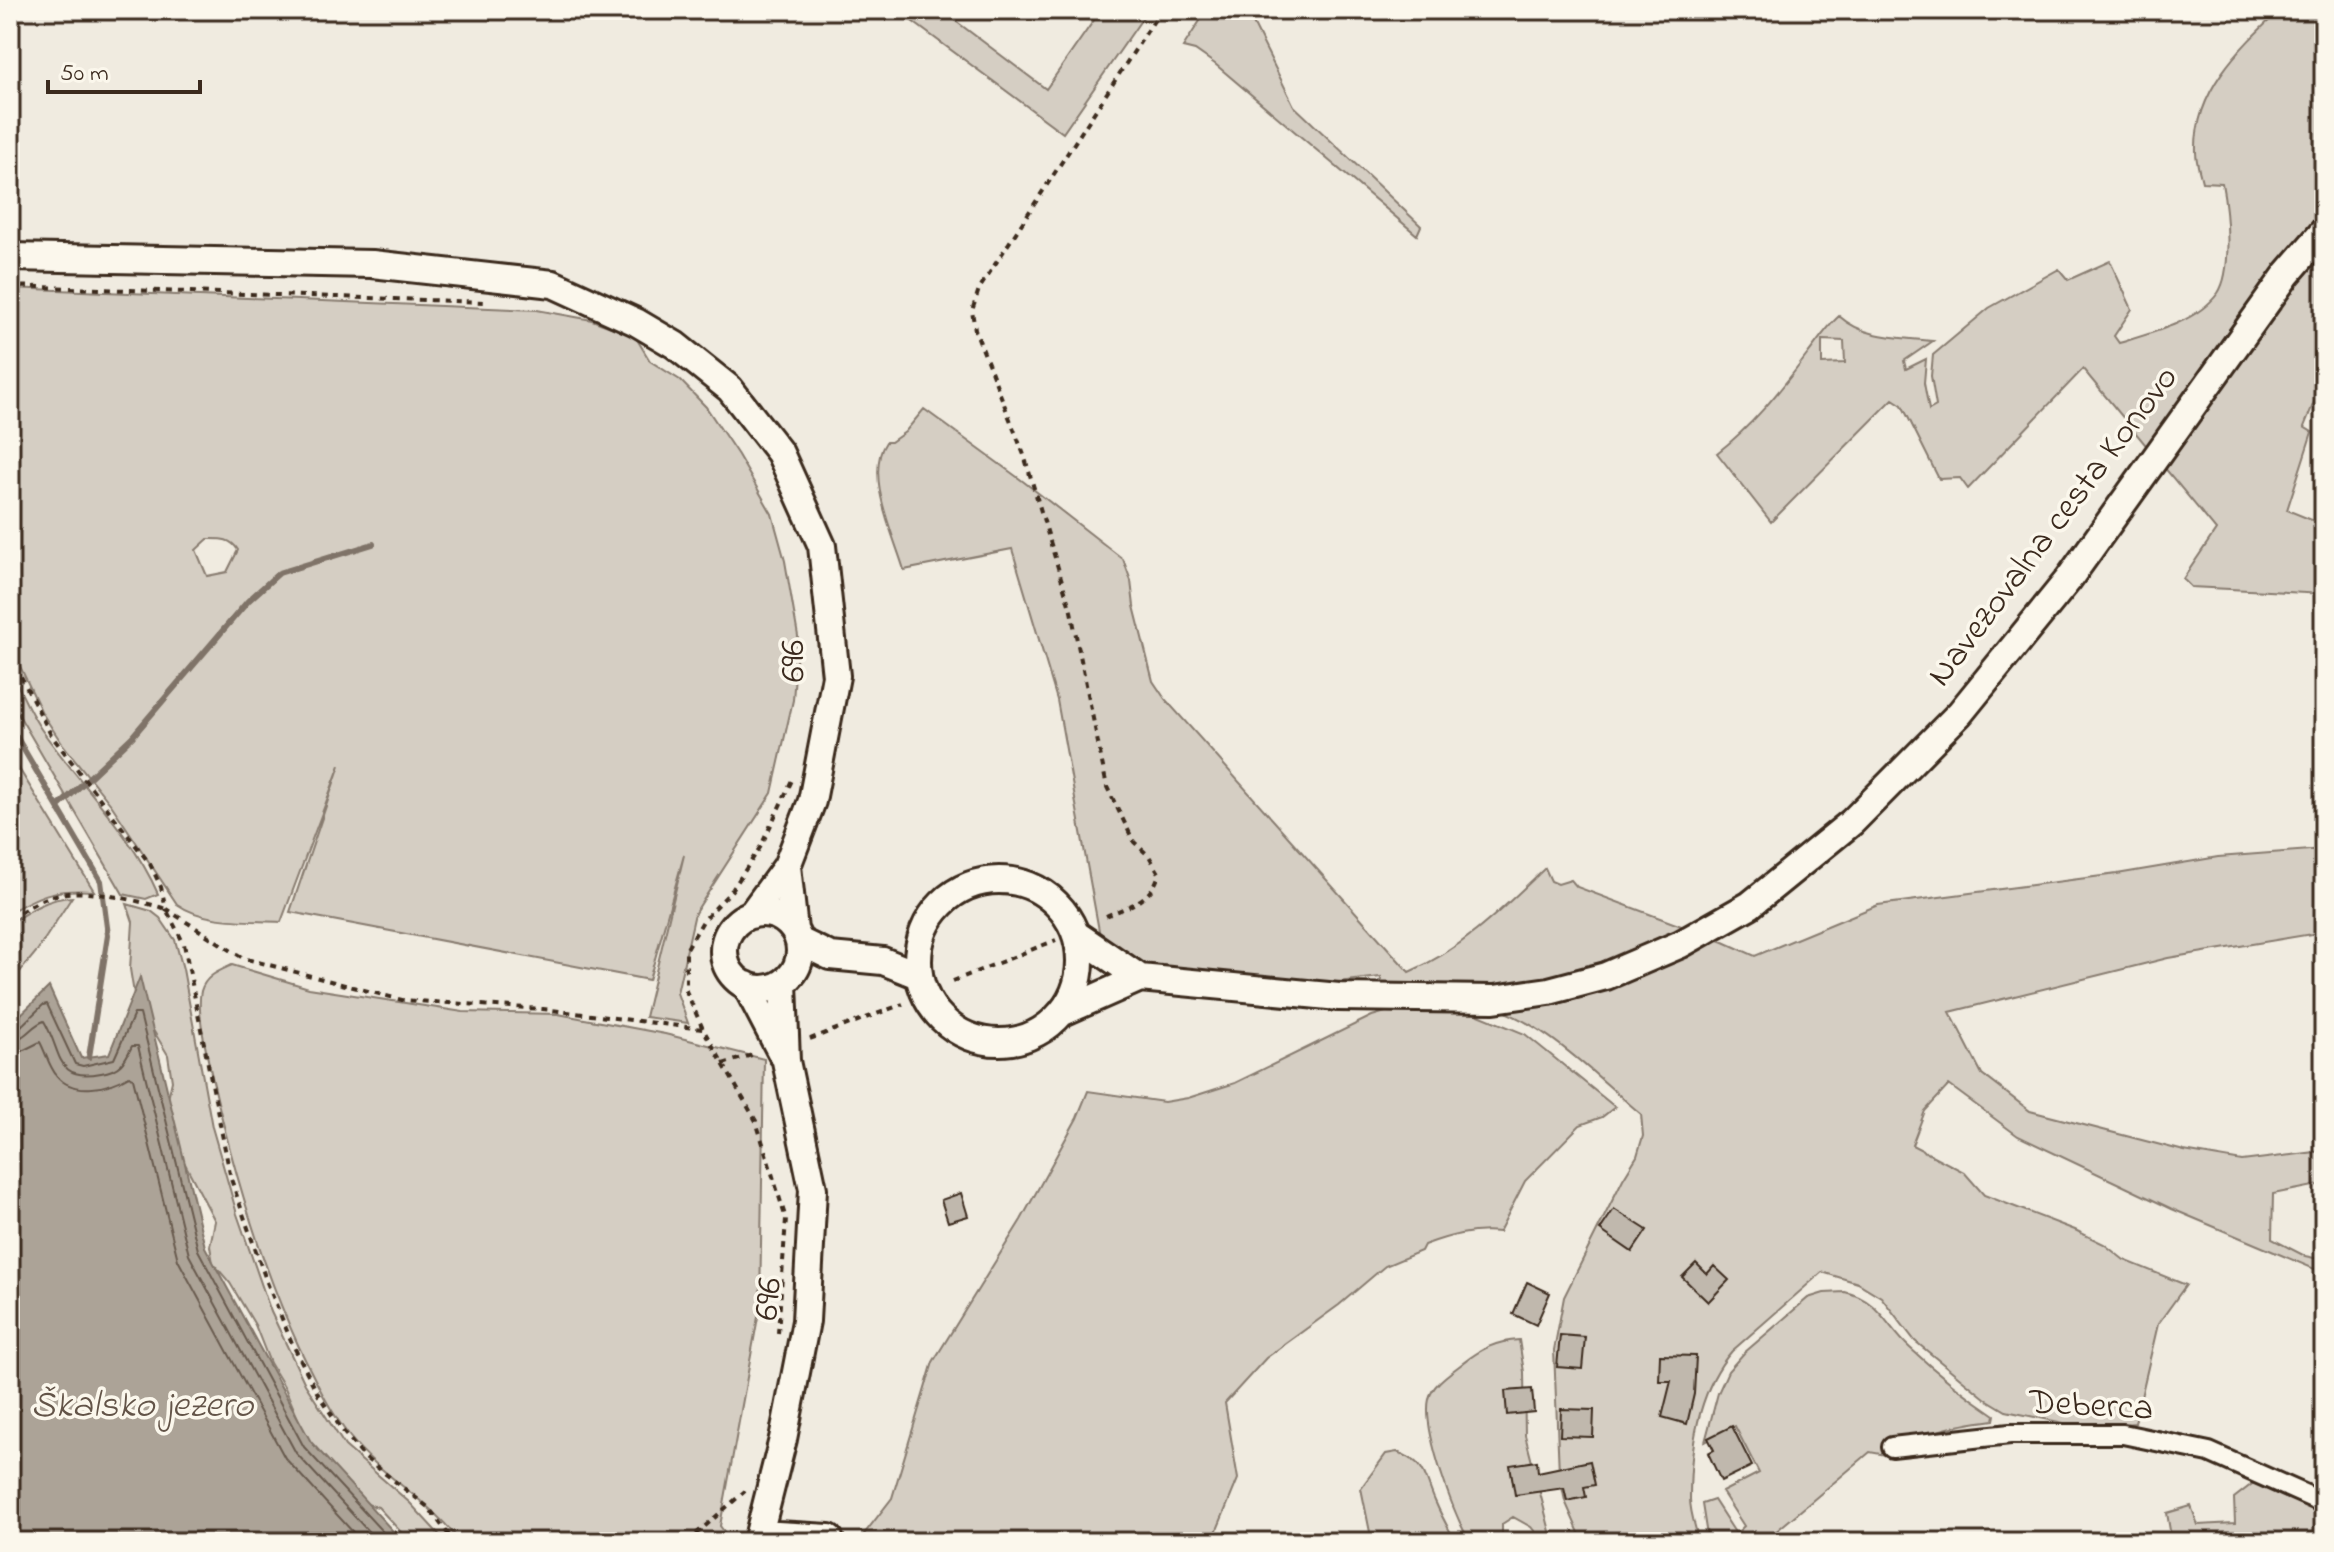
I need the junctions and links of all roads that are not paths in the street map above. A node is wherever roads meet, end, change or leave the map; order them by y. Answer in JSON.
{"nodes":[{"id":1,"x":2324,"y":231,"type":"edge"},
{"id":2,"x":10,"y":257,"type":"edge"},
{"id":3,"x":787,"y":866,"type":"junction"},
{"id":4,"x":751,"y":915,"type":"junction"},
{"id":5,"x":926,"y":923,"type":"junction"},
{"id":6,"x":1066,"y":937,"type":"junction"},
{"id":7,"x":793,"y":954,"type":"junction"},
{"id":8,"x":883,"y":961,"type":"junction"},
{"id":9,"x":918,"y":975,"type":"junction"},
{"id":10,"x":1140,"y":978,"type":"junction"},
{"id":11,"x":746,"y":985,"type":"junction"},
{"id":12,"x":1063,"y":1012,"type":"junction"},
{"id":13,"x":786,"y":1061,"type":"junction"},
{"id":14,"x":1892,"y":1447,"type":"dead end"},
{"id":15,"x":2324,"y":1503,"type":"edge"},
{"id":16,"x":759,"y":1538,"type":"edge"},
{"id":17,"x":829,"y":1542,"type":"edge"}],
"edges":[{"from":1,"to":10,"type":"main road","name":"Navezovalna cesta Konovo"},
{"from":2,"to":3,"type":"main road","name":"696","number":"696"},
{"from":3,"to":4,"type":"main road","name":"696","number":"696"},
{"from":3,"to":7,"type":"main road","name":"696","number":"696"},
{"from":4,"to":7,"type":"main road"},
{"from":4,"to":11,"type":"main road","name":"696","number":"696"},
{"from":5,"to":6,"type":"main road","name":"Navezovalna cesta Konovo"},
{"from":5,"to":8,"type":"main road","name":"Navezovalna cesta Konovo"},
{"from":5,"to":9,"type":"main road"},
{"from":6,"to":10,"type":"main road","name":"Navezovalna cesta Konovo"},
{"from":6,"to":12,"type":"main road","name":"Navezovalna cesta Konovo"},
{"from":7,"to":8,"type":"main road"},
{"from":7,"to":11,"type":"main road"},
{"from":7,"to":13,"type":"main road","name":"696","number":"696"},
{"from":8,"to":9,"type":"main road"},
{"from":9,"to":12,"type":"main road","name":"Navezovalna cesta Konovo"},
{"from":10,"to":12,"type":"main road","name":"Navezovalna cesta Konovo"},
{"from":11,"to":13,"type":"main road","name":"696","number":"696"},
{"from":13,"to":16,"type":"main road","name":"696","number":"696"},
{"from":14,"to":15,"type":"street","name":"Deberca"},
{"from":16,"to":17,"type":"main road"}]}
